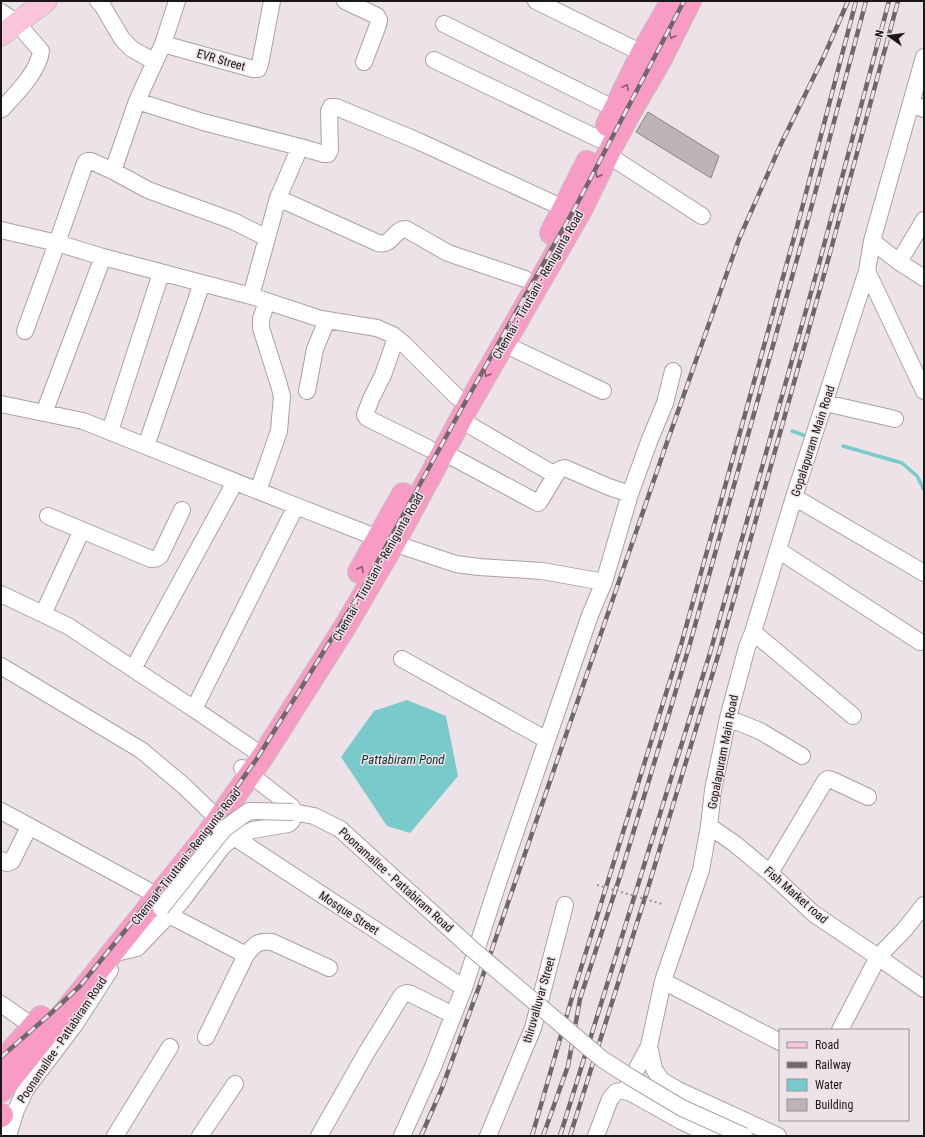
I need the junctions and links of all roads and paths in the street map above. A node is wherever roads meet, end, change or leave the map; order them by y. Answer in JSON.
{"nodes":[{"id":1,"x":46,"y":1,"type":"edge"},
{"id":2,"x":98,"y":1,"type":"edge"},
{"id":3,"x":177,"y":1,"type":"edge"},
{"id":4,"x":272,"y":1,"type":"edge"},
{"id":5,"x":345,"y":1,"type":"edge"},
{"id":6,"x":536,"y":1,"type":"edge"},
{"id":7,"x":672,"y":1,"type":"edge"},
{"id":8,"x":690,"y":1,"type":"edge"},
{"id":9,"x":6,"y":23,"type":"edge"},
{"id":10,"x":444,"y":24,"type":"dead end"},
{"id":11,"x":163,"y":44,"type":"junction"},
{"id":12,"x":642,"y":53,"type":"junction"},
{"id":13,"x":924,"y":57,"type":"edge"},
{"id":14,"x":434,"y":60,"type":"dead end"},
{"id":15,"x":155,"y":62,"type":"junction"},
{"id":16,"x":364,"y":62,"type":"dead end"},
{"id":17,"x":137,"y":101,"type":"junction"},
{"id":18,"x":917,"y":106,"type":"edge"},
{"id":19,"x":2,"y":109,"type":"dead end"},
{"id":20,"x":615,"y":109,"type":"junction"},
{"id":21,"x":300,"y":147,"type":"junction"},
{"id":22,"x":604,"y":147,"type":"junction"},
{"id":23,"x":114,"y":171,"type":"junction"},
{"id":24,"x":278,"y":198,"type":"junction"},
{"id":25,"x":571,"y":212,"type":"junction"},
{"id":26,"x":702,"y":216,"type":"dead end"},
{"id":27,"x":924,"y":220,"type":"edge"},
{"id":28,"x":1,"y":230,"type":"edge"},
{"id":29,"x":267,"y":238,"type":"junction"},
{"id":30,"x":872,"y":241,"type":"junction"},
{"id":31,"x":57,"y":243,"type":"junction"},
{"id":32,"x":103,"y":257,"type":"junction"},
{"id":33,"x":899,"y":262,"type":"junction"},
{"id":34,"x":868,"y":271,"type":"junction"},
{"id":35,"x":161,"y":273,"type":"junction"},
{"id":36,"x":924,"y":278,"type":"edge"},
{"id":37,"x":524,"y":279,"type":"junction"},
{"id":38,"x":202,"y":283,"type":"junction"},
{"id":39,"x":251,"y":296,"type":"junction"},
{"id":40,"x":267,"y":302,"type":"junction"},
{"id":41,"x":327,"y":320,"type":"junction"},
{"id":42,"x":25,"y":331,"type":"dead end"},
{"id":43,"x":396,"y":338,"type":"junction"},
{"id":44,"x":504,"y":344,"type":"junction"},
{"id":45,"x":673,"y":371,"type":"dead end"},
{"id":46,"x":307,"y":391,"type":"dead end"},
{"id":47,"x":603,"y":391,"type":"dead end"},
{"id":48,"x":924,"y":391,"type":"edge"},
{"id":49,"x":456,"y":398,"type":"junction"},
{"id":50,"x":825,"y":403,"type":"junction"},
{"id":51,"x":1,"y":404,"type":"edge"},
{"id":52,"x":44,"y":413,"type":"junction"},
{"id":53,"x":895,"y":419,"type":"dead end"},
{"id":54,"x":461,"y":420,"type":"junction"},
{"id":55,"x":110,"y":431,"type":"junction"},
{"id":56,"x":146,"y":446,"type":"junction"},
{"id":57,"x":436,"y":450,"type":"junction"},
{"id":58,"x":555,"y":475,"type":"junction"},
{"id":59,"x":235,"y":482,"type":"junction"},
{"id":60,"x":258,"y":491,"type":"junction"},
{"id":61,"x":630,"y":494,"type":"junction"},
{"id":62,"x":794,"y":497,"type":"junction"},
{"id":63,"x":296,"y":506,"type":"junction"},
{"id":64,"x":182,"y":510,"type":"dead end"},
{"id":65,"x":48,"y":516,"type":"dead end"},
{"id":66,"x":82,"y":530,"type":"junction"},
{"id":67,"x":386,"y":540,"type":"junction"},
{"id":68,"x":778,"y":550,"type":"junction"},
{"id":69,"x":924,"y":573,"type":"edge"},
{"id":70,"x":604,"y":582,"type":"junction"},
{"id":71,"x":1,"y":594,"type":"edge"},
{"id":72,"x":43,"y":614,"type":"junction"},
{"id":73,"x":753,"y":632,"type":"junction"},
{"id":74,"x":920,"y":642,"type":"dead end"},
{"id":75,"x":402,"y":659,"type":"dead end"},
{"id":76,"x":1,"y":666,"type":"edge"},
{"id":77,"x":133,"y":669,"type":"junction"},
{"id":78,"x":194,"y":709,"type":"junction"},
{"id":79,"x":853,"y":716,"type":"dead end"},
{"id":80,"x":728,"y":718,"type":"junction"},
{"id":81,"x":547,"y":740,"type":"junction"},
{"id":82,"x":259,"y":753,"type":"junction"},
{"id":83,"x":802,"y":756,"type":"dead end"},
{"id":84,"x":246,"y":771,"type":"junction"},
{"id":85,"x":868,"y":797,"type":"dead end"},
{"id":86,"x":1,"y":811,"type":"edge"},
{"id":87,"x":215,"y":815,"type":"junction"},
{"id":88,"x":709,"y":826,"type":"junction"},
{"id":89,"x":29,"y":827,"type":"junction"},
{"id":90,"x":234,"y":837,"type":"junction"},
{"id":91,"x":1,"y":860,"type":"edge"},
{"id":92,"x":770,"y":873,"type":"junction"},
{"id":93,"x":597,"y":885,"type":"dead end"},
{"id":94,"x":158,"y":902,"type":"junction"},
{"id":95,"x":662,"y":904,"type":"dead end"},
{"id":96,"x":565,"y":905,"type":"dead end"},
{"id":97,"x":924,"y":905,"type":"edge"},
{"id":98,"x":246,"y":955,"type":"junction"},
{"id":99,"x":878,"y":957,"type":"junction"},
{"id":100,"x":329,"y":968,"type":"dead end"},
{"id":101,"x":664,"y":981,"type":"junction"},
{"id":102,"x":464,"y":988,"type":"junction"},
{"id":103,"x":924,"y":989,"type":"edge"},
{"id":104,"x":1,"y":1004,"type":"edge"},
{"id":105,"x":82,"y":1013,"type":"junction"},
{"id":106,"x":453,"y":1015,"type":"junction"},
{"id":107,"x":841,"y":1029,"type":"edge"},
{"id":108,"x":39,"y":1031,"type":"junction"},
{"id":109,"x":206,"y":1037,"type":"dead end"},
{"id":110,"x":779,"y":1041,"type":"edge"},
{"id":111,"x":649,"y":1046,"type":"junction"},
{"id":112,"x":170,"y":1047,"type":"dead end"},
{"id":113,"x":1,"y":1063,"type":"edge"},
{"id":114,"x":235,"y":1084,"type":"dead end"},
{"id":115,"x":1,"y":1091,"type":"edge"},
{"id":116,"x":625,"y":1091,"type":"junction"},
{"id":117,"x":1,"y":1116,"type":"edge"},
{"id":118,"x":8,"y":1136,"type":"edge"},
{"id":119,"x":115,"y":1136,"type":"edge"},
{"id":120,"x":200,"y":1136,"type":"edge"},
{"id":121,"x":319,"y":1136,"type":"edge"},
{"id":122,"x":402,"y":1136,"type":"edge"},
{"id":123,"x":488,"y":1136,"type":"edge"},
{"id":124,"x":596,"y":1136,"type":"edge"},
{"id":125,"x":713,"y":1136,"type":"edge"},
{"id":126,"x":744,"y":1136,"type":"edge"},
{"id":127,"x":778,"y":1136,"type":"edge"}],
"edges":[{"from":1,"to":9,"type":"main road"},
{"from":2,"to":15,"type":"street"},
{"from":3,"to":11,"type":"street"},
{"from":4,"to":11,"type":"street","name":"EVR Street"},
{"from":5,"to":16,"type":"street"},
{"from":6,"to":12,"type":"street"},
{"from":7,"to":12,"type":"highway","name":"Chennai - Tiruttani - Renigunta Road"},
{"from":8,"to":22,"type":"highway","name":"Chennai - Tiruttani - Renigunta Road","one_way":true},
{"from":9,"to":19,"type":"street"},
{"from":10,"to":20,"type":"street"},
{"from":11,"to":15,"type":"street"},
{"from":20,"to":12,"type":"highway","name":"Chennai - Tiruttani - Renigunta Road","one_way":true},
{"from":13,"to":18,"type":"street","name":"Gopalapuram Main Road"},
{"from":14,"to":22,"type":"street"},
{"from":15,"to":17,"type":"street"},
{"from":17,"to":21,"type":"street"},
{"from":17,"to":23,"type":"street"},
{"from":18,"to":30,"type":"street","name":"Gopalapuram Main Road"},
{"from":20,"to":22,"type":"highway","name":"Chennai - Tiruttani - Renigunta Road"},
{"from":21,"to":24,"type":"street"},
{"from":21,"to":25,"type":"street"},
{"from":22,"to":25,"type":"highway","name":"Chennai - Tiruttani - Renigunta Road"},
{"from":22,"to":26,"type":"street"},
{"from":23,"to":29,"type":"street"},
{"from":23,"to":31,"type":"street"},
{"from":24,"to":29,"type":"street"},
{"from":24,"to":37,"type":"street"},
{"from":25,"to":37,"type":"highway","name":"Chennai - Tiruttani - Renigunta Road"},
{"from":25,"to":44,"type":"highway","name":"Chennai - Tiruttani - Renigunta Road"},
{"from":27,"to":33,"type":"street"},
{"from":28,"to":31,"type":"street"},
{"from":29,"to":39,"type":"street"},
{"from":30,"to":33,"type":"street"},
{"from":30,"to":34,"type":"street","name":"Gopalapuram Main Road"},
{"from":31,"to":32,"type":"street"},
{"from":31,"to":42,"type":"street"},
{"from":32,"to":35,"type":"street"},
{"from":32,"to":52,"type":"street"},
{"from":33,"to":36,"type":"street"},
{"from":34,"to":48,"type":"street"},
{"from":34,"to":50,"type":"street","name":"Gopalapuram Main Road"},
{"from":35,"to":38,"type":"street"},
{"from":35,"to":55,"type":"street"},
{"from":37,"to":49,"type":"highway","name":"Chennai - Tiruttani - Renigunta Road"},
{"from":38,"to":39,"type":"street"},
{"from":38,"to":56,"type":"street"},
{"from":39,"to":40,"type":"street"},
{"from":40,"to":41,"type":"street"},
{"from":40,"to":60,"type":"street"},
{"from":41,"to":43,"type":"street"},
{"from":41,"to":46,"type":"street"},
{"from":43,"to":49,"type":"street"},
{"from":43,"to":57,"type":"street"},
{"from":44,"to":47,"type":"street"},
{"from":44,"to":54,"type":"highway","name":"Chennai - Tiruttani - Renigunta Road","one_way":true},
{"from":45,"to":61,"type":"street"},
{"from":49,"to":57,"type":"highway","name":"Chennai - Tiruttani - Renigunta Road"},
{"from":50,"to":53,"type":"street"},
{"from":50,"to":62,"type":"street","name":"Gopalapuram Main Road"},
{"from":51,"to":52,"type":"street"},
{"from":52,"to":55,"type":"street"},
{"from":54,"to":57,"type":"highway","name":"Chennai - Tiruttani - Renigunta Road"},
{"from":54,"to":58,"type":"street"},
{"from":55,"to":56,"type":"street"},
{"from":56,"to":59,"type":"street"},
{"from":57,"to":58,"type":"street"},
{"from":57,"to":67,"type":"highway","name":"Chennai - Tiruttani - Renigunta Road"},
{"from":58,"to":61,"type":"street"},
{"from":59,"to":60,"type":"street"},
{"from":59,"to":77,"type":"street"},
{"from":60,"to":63,"type":"street"},
{"from":61,"to":70,"type":"street"},
{"from":62,"to":68,"type":"street","name":"Gopalapuram Main Road"},
{"from":62,"to":69,"type":"street"},
{"from":63,"to":67,"type":"street"},
{"from":63,"to":78,"type":"street"},
{"from":64,"to":66,"type":"street"},
{"from":65,"to":66,"type":"street"},
{"from":66,"to":72,"type":"street"},
{"from":67,"to":70,"type":"street"},
{"from":67,"to":82,"type":"highway","name":"Chennai - Tiruttani - Renigunta Road"},
{"from":68,"to":73,"type":"street","name":"Gopalapuram Main Road"},
{"from":68,"to":74,"type":"street"},
{"from":70,"to":81,"type":"street"},
{"from":71,"to":72,"type":"street"},
{"from":72,"to":77,"type":"street"},
{"from":73,"to":79,"type":"street"},
{"from":73,"to":80,"type":"street","name":"Gopalapuram Main Road"},
{"from":75,"to":81,"type":"street"},
{"from":76,"to":87,"type":"street"},
{"from":77,"to":78,"type":"street"},
{"from":78,"to":82,"type":"street"},
{"from":80,"to":83,"type":"street"},
{"from":80,"to":88,"type":"street","name":"Gopalapuram Main Road"},
{"from":81,"to":102,"type":"street"},
{"from":82,"to":84,"type":"highway","name":"Chennai - Tiruttani - Renigunta Road"},
{"from":84,"to":87,"type":"highway","name":"Chennai - Tiruttani - Renigunta Road"},
{"from":84,"to":90,"type":"street"},
{"from":85,"to":92,"type":"street"},
{"from":86,"to":89,"type":"street"},
{"from":87,"to":94,"type":"highway","name":"Chennai - Tiruttani - Renigunta Road"},
{"from":88,"to":92,"type":"street","name":"Fish Market road"},
{"from":88,"to":101,"type":"street","name":"Gopalapuram Main Road"},
{"from":89,"to":91,"type":"street"},
{"from":89,"to":94,"type":"street"},
{"from":90,"to":94,"type":"street"},
{"from":90,"to":102,"type":"street","name":"Mosque Street"},
{"from":92,"to":99,"type":"street","name":"Fish Market road"},
{"from":93,"to":95,"type":"path","bridge":true},
{"from":94,"to":98,"type":"street"},
{"from":94,"to":105,"type":"street","name":"Poonamallee - Pattabiram Road"},
{"from":94,"to":108,"type":"highway","name":"Chennai - Tiruttani - Renigunta Road"},
{"from":94,"to":126,"type":"street","name":"Poonamallee - Pattabiram Road","bridge":true},
{"from":96,"to":123,"type":"street","name":"thiruvalluvar Street"},
{"from":97,"to":99,"type":"street"},
{"from":98,"to":100,"type":"street"},
{"from":98,"to":109,"type":"street"},
{"from":99,"to":103,"type":"street","name":"Fish Market road"},
{"from":99,"to":107,"type":"street"},
{"from":101,"to":110,"type":"street"},
{"from":101,"to":111,"type":"street","name":"Gopalapuram Main Road"},
{"from":102,"to":106,"type":"street"},
{"from":104,"to":108,"type":"street"},
{"from":105,"to":117,"type":"street"},
{"from":105,"to":118,"type":"street","name":"Poonamallee - Pattabiram Road"},
{"from":106,"to":121,"type":"street"},
{"from":106,"to":122,"type":"street"},
{"from":108,"to":113,"type":"highway","name":"Chennai - Tiruttani - Renigunta Road"},
{"from":108,"to":115,"type":"highway","name":"Chennai - Tiruttani - Renigunta Road"},
{"from":111,"to":116,"type":"street"},
{"from":111,"to":127,"type":"street"},
{"from":112,"to":119,"type":"street"},
{"from":114,"to":120,"type":"street"},
{"from":116,"to":124,"type":"street"},
{"from":116,"to":125,"type":"street"}]}
